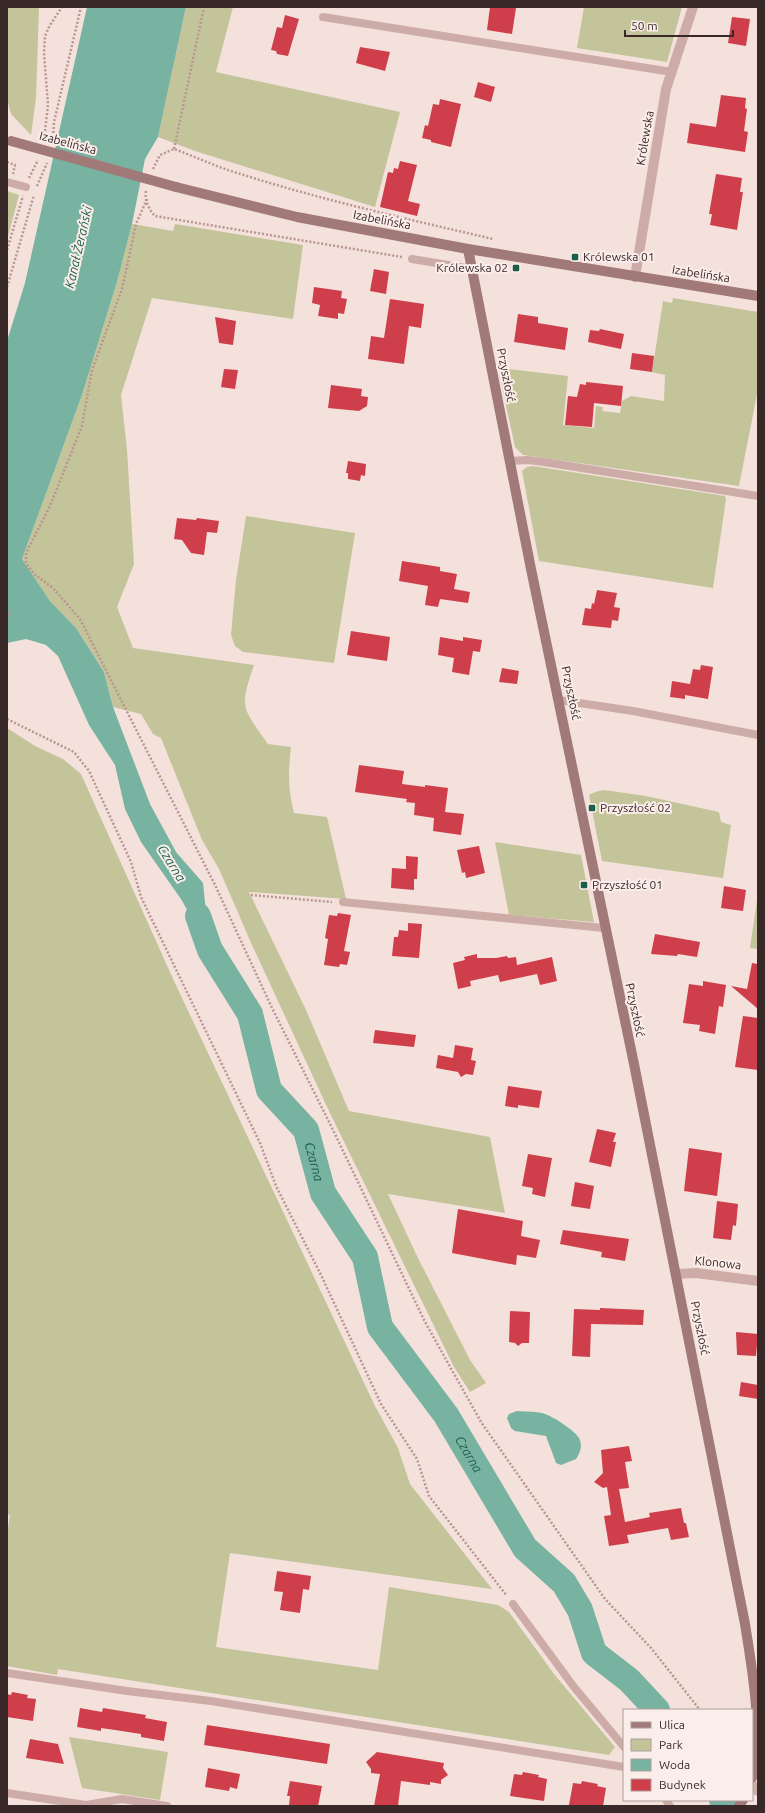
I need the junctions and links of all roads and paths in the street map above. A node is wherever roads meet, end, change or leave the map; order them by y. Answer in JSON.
{"nodes":[{"id":1,"x":62,"y":7,"type":"edge"},
{"id":2,"x":204,"y":7,"type":"edge"},
{"id":3,"x":693,"y":7,"type":"edge"},
{"id":4,"x":323,"y":17,"type":"dead end"},
{"id":5,"x":672,"y":72,"type":"junction"},
{"id":6,"x":9,"y":141,"type":"edge"},
{"id":7,"x":42,"y":146,"type":"dead end"},
{"id":8,"x":174,"y":149,"type":"dead end"},
{"id":9,"x":39,"y":159,"type":"dead end"},
{"id":10,"x":7,"y":162,"type":"edge"},
{"id":11,"x":7,"y":172,"type":"edge"},
{"id":12,"x":7,"y":182,"type":"edge"},
{"id":13,"x":26,"y":187,"type":"junction"},
{"id":14,"x":146,"y":199,"type":"dead end"},
{"id":15,"x":468,"y":249,"type":"junction"},
{"id":16,"x":7,"y":250,"type":"edge"},
{"id":17,"x":412,"y":259,"type":"dead end"},
{"id":18,"x":472,"y":269,"type":"junction"},
{"id":19,"x":635,"y":277,"type":"junction"},
{"id":20,"x":758,"y":296,"type":"edge"},
{"id":21,"x":509,"y":461,"type":"junction"},
{"id":22,"x":758,"y":496,"type":"edge"},
{"id":23,"x":12,"y":608,"type":"dead end"},
{"id":24,"x":7,"y":618,"type":"edge"},
{"id":25,"x":559,"y":700,"type":"junction"},
{"id":26,"x":7,"y":719,"type":"edge"},
{"id":27,"x":758,"y":734,"type":"edge"},
{"id":28,"x":251,"y":894,"type":"dead end"},
{"id":29,"x":343,"y":902,"type":"joint"},
{"id":30,"x":604,"y":928,"type":"junction"},
{"id":31,"x":676,"y":1274,"type":"junction"},
{"id":32,"x":758,"y":1281,"type":"edge"},
{"id":33,"x":513,"y":1604,"type":"joint"},
{"id":34,"x":7,"y":1674,"type":"edge"},
{"id":35,"x":699,"y":1709,"type":"edge"},
{"id":36,"x":623,"y":1746,"type":"edge"},
{"id":37,"x":623,"y":1767,"type":"edge"},
{"id":38,"x":753,"y":1771,"type":"edge"},
{"id":39,"x":7,"y":1793,"type":"edge"},
{"id":40,"x":166,"y":1806,"type":"edge"}],
"edges":[{"from":1,"to":7,"type":"path"},
{"from":2,"to":8,"type":"path"},
{"from":3,"to":5,"type":"street","name":"Królewska"},
{"from":4,"to":5,"type":"lane"},
{"from":5,"to":19,"type":"street","name":"Królewska"},
{"from":6,"to":15,"type":"street","name":"Izabelińska","bridge":true},
{"from":9,"to":13,"type":"path"},
{"from":10,"to":11,"type":"path"},
{"from":12,"to":13,"type":"lane"},
{"from":13,"to":16,"type":"path"},
{"from":14,"to":35,"type":"path"},
{"from":15,"to":18,"type":"street","name":"Przyszłość"},
{"from":15,"to":19,"type":"street","name":"Izabelińska"},
{"from":17,"to":18,"type":"lane"},
{"from":18,"to":21,"type":"street","name":"Przyszłość"},
{"from":19,"to":20,"type":"street","name":"Izabelińska"},
{"from":21,"to":22,"type":"lane"},
{"from":21,"to":25,"type":"street","name":"Przyszłość"},
{"from":23,"to":24,"type":"path"},
{"from":25,"to":27,"type":"lane"},
{"from":25,"to":30,"type":"street","name":"Przyszłość"},
{"from":26,"to":33,"type":"path"},
{"from":28,"to":29,"type":"path"},
{"from":29,"to":30,"type":"lane"},
{"from":30,"to":31,"type":"street","name":"Przyszłość"},
{"from":31,"to":32,"type":"street","name":"Klonowa"},
{"from":31,"to":38,"type":"street","name":"Przyszłość"},
{"from":33,"to":36,"type":"lane"},
{"from":34,"to":37,"type":"lane"},
{"from":39,"to":40,"type":"lane"}]}
